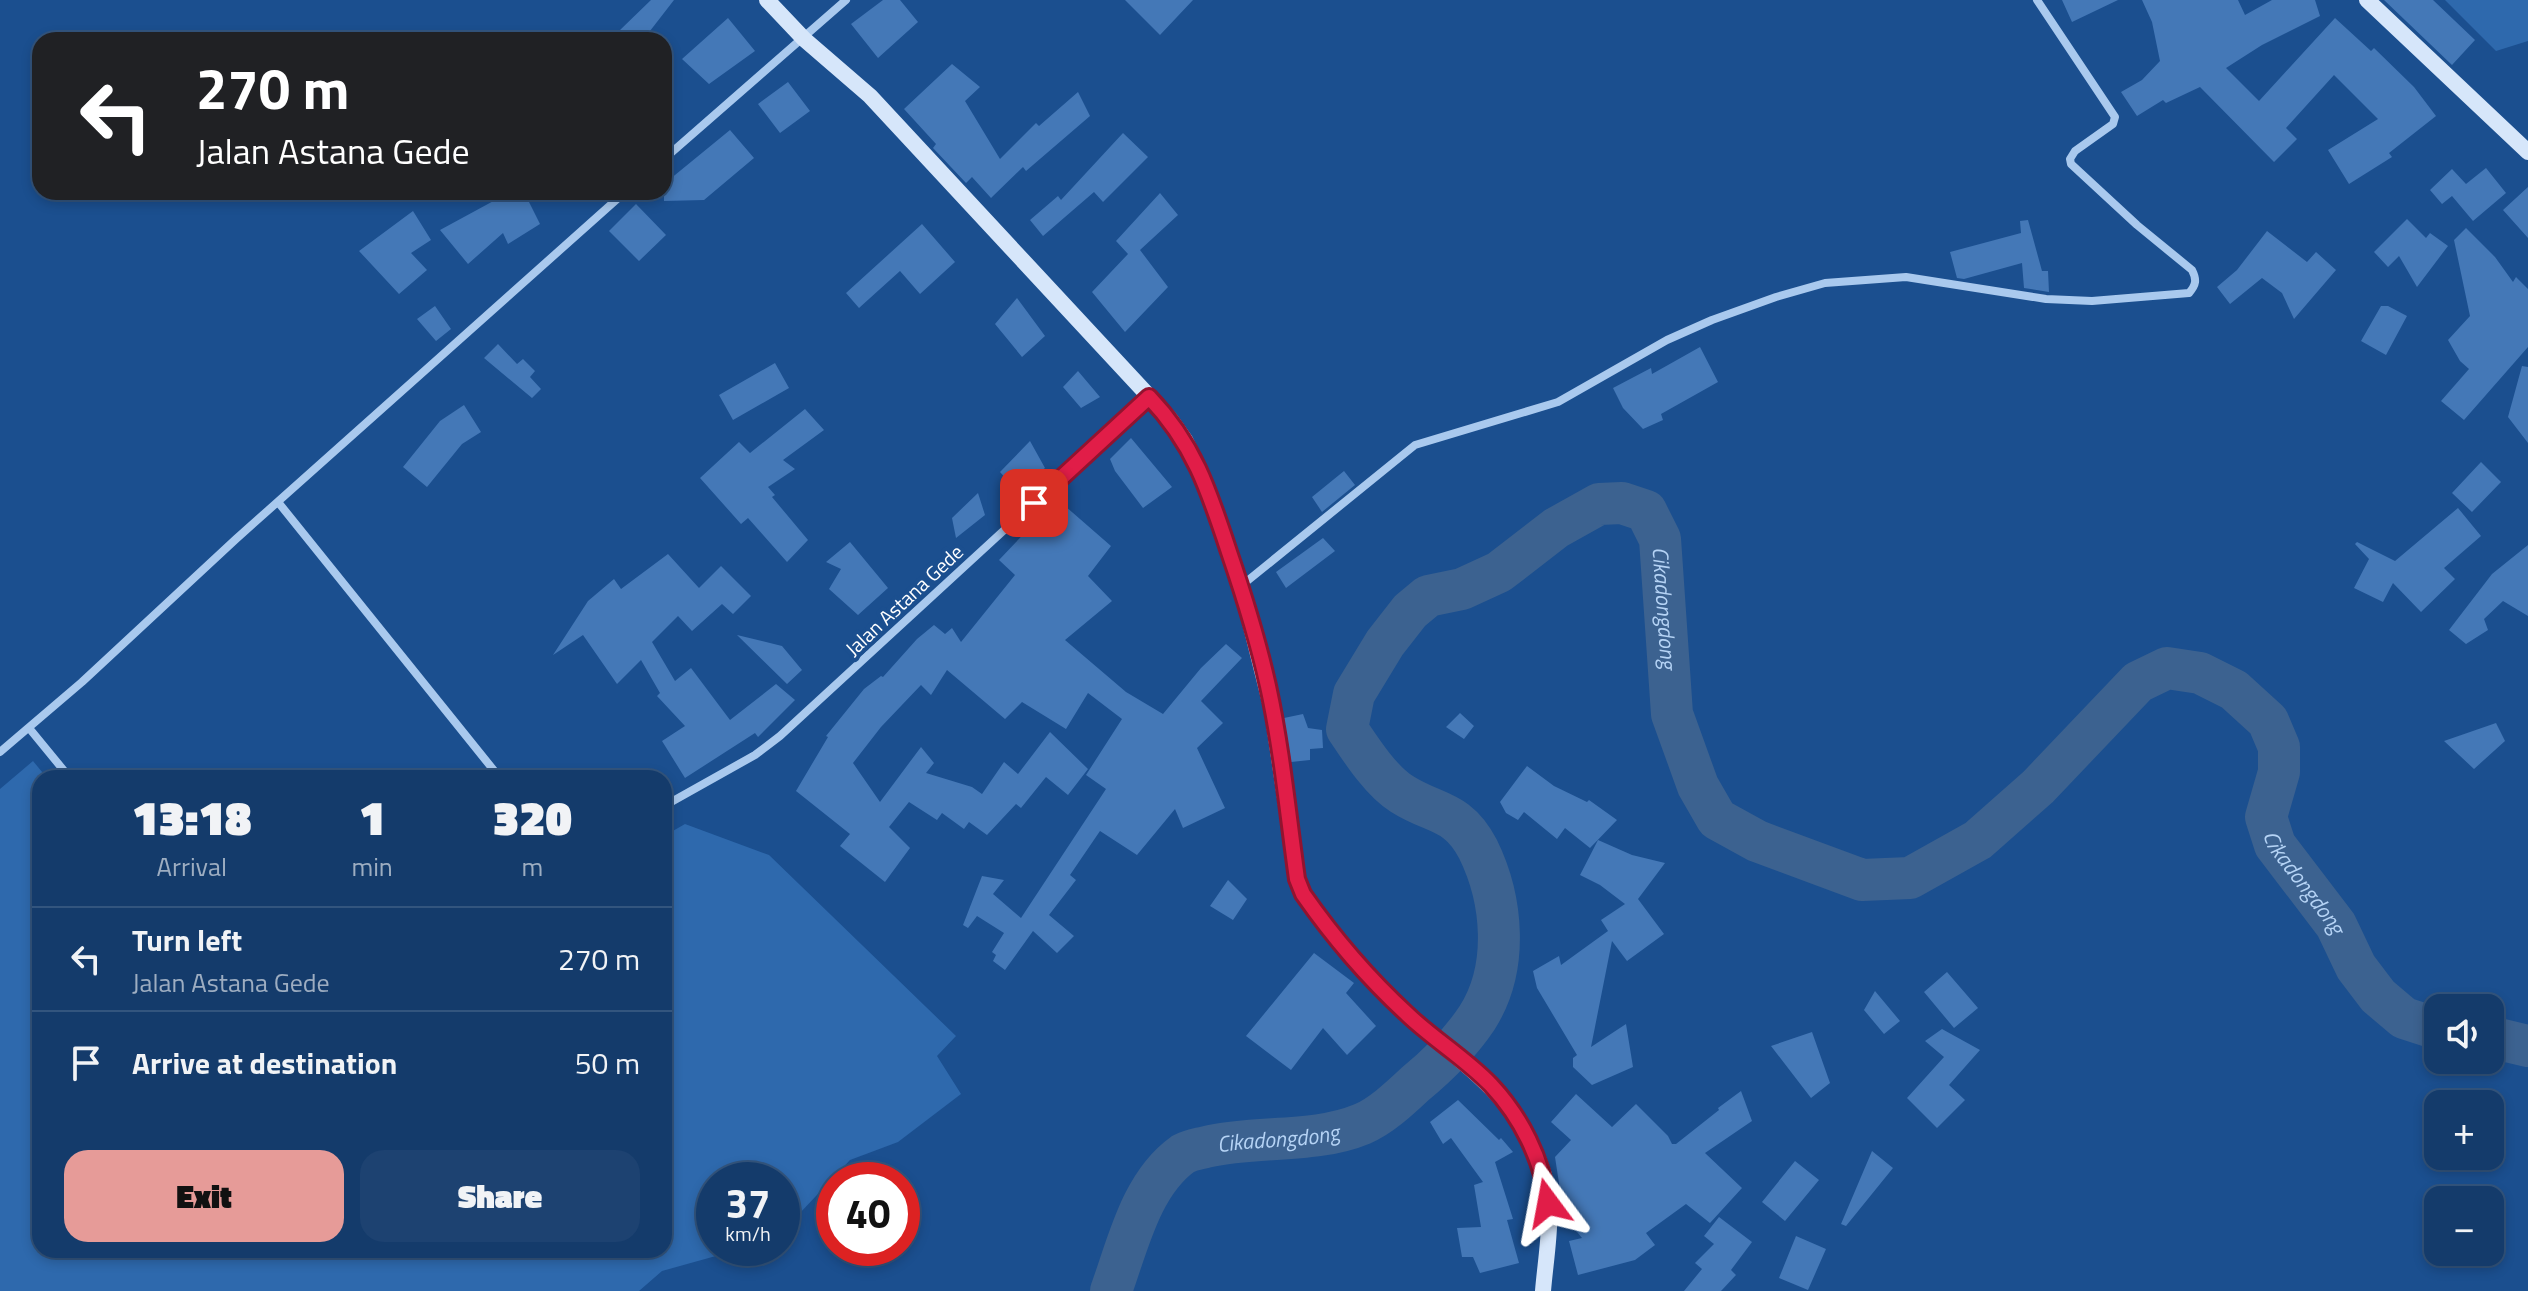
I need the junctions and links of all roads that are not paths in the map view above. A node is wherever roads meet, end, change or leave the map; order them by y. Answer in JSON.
{"nodes":[{"id":1,"x":767,"y":0,"type":"edge"},
{"id":2,"x":846,"y":0,"type":"edge"},
{"id":3,"x":2037,"y":0,"type":"edge"},
{"id":4,"x":2367,"y":0,"type":"edge"},
{"id":5,"x":804,"y":39,"type":"junction"},
{"id":6,"x":672,"y":152,"type":"edge"},
{"id":7,"x":2528,"y":152,"type":"edge"},
{"id":8,"x":616,"y":200,"type":"edge"},
{"id":9,"x":1149,"y":397,"type":"junction"},
{"id":10,"x":278,"y":502,"type":"junction"},
{"id":11,"x":1241,"y":586,"type":"junction"},
{"id":12,"x":29,"y":728,"type":"junction"},
{"id":13,"x":0,"y":752,"type":"edge"},
{"id":14,"x":63,"y":770,"type":"edge"},
{"id":15,"x":494,"y":770,"type":"edge"},
{"id":16,"x":672,"y":802,"type":"edge"},
{"id":17,"x":1543,"y":1291,"type":"edge"}],
"edges":[{"from":1,"to":5,"type":"street"},
{"from":2,"to":5,"type":"street"},
{"from":3,"to":11,"type":"street"},
{"from":4,"to":7,"type":"street"},
{"from":5,"to":6,"type":"street"},
{"from":5,"to":9,"type":"street"},
{"from":8,"to":10,"type":"street"},
{"from":9,"to":11,"type":"street"},
{"from":9,"to":16,"type":"street","name":"Jalan Astana Gede"},
{"from":10,"to":12,"type":"street"},
{"from":10,"to":15,"type":"street"},
{"from":11,"to":17,"type":"street"},
{"from":12,"to":13,"type":"street"},
{"from":12,"to":14,"type":"street"}]}
